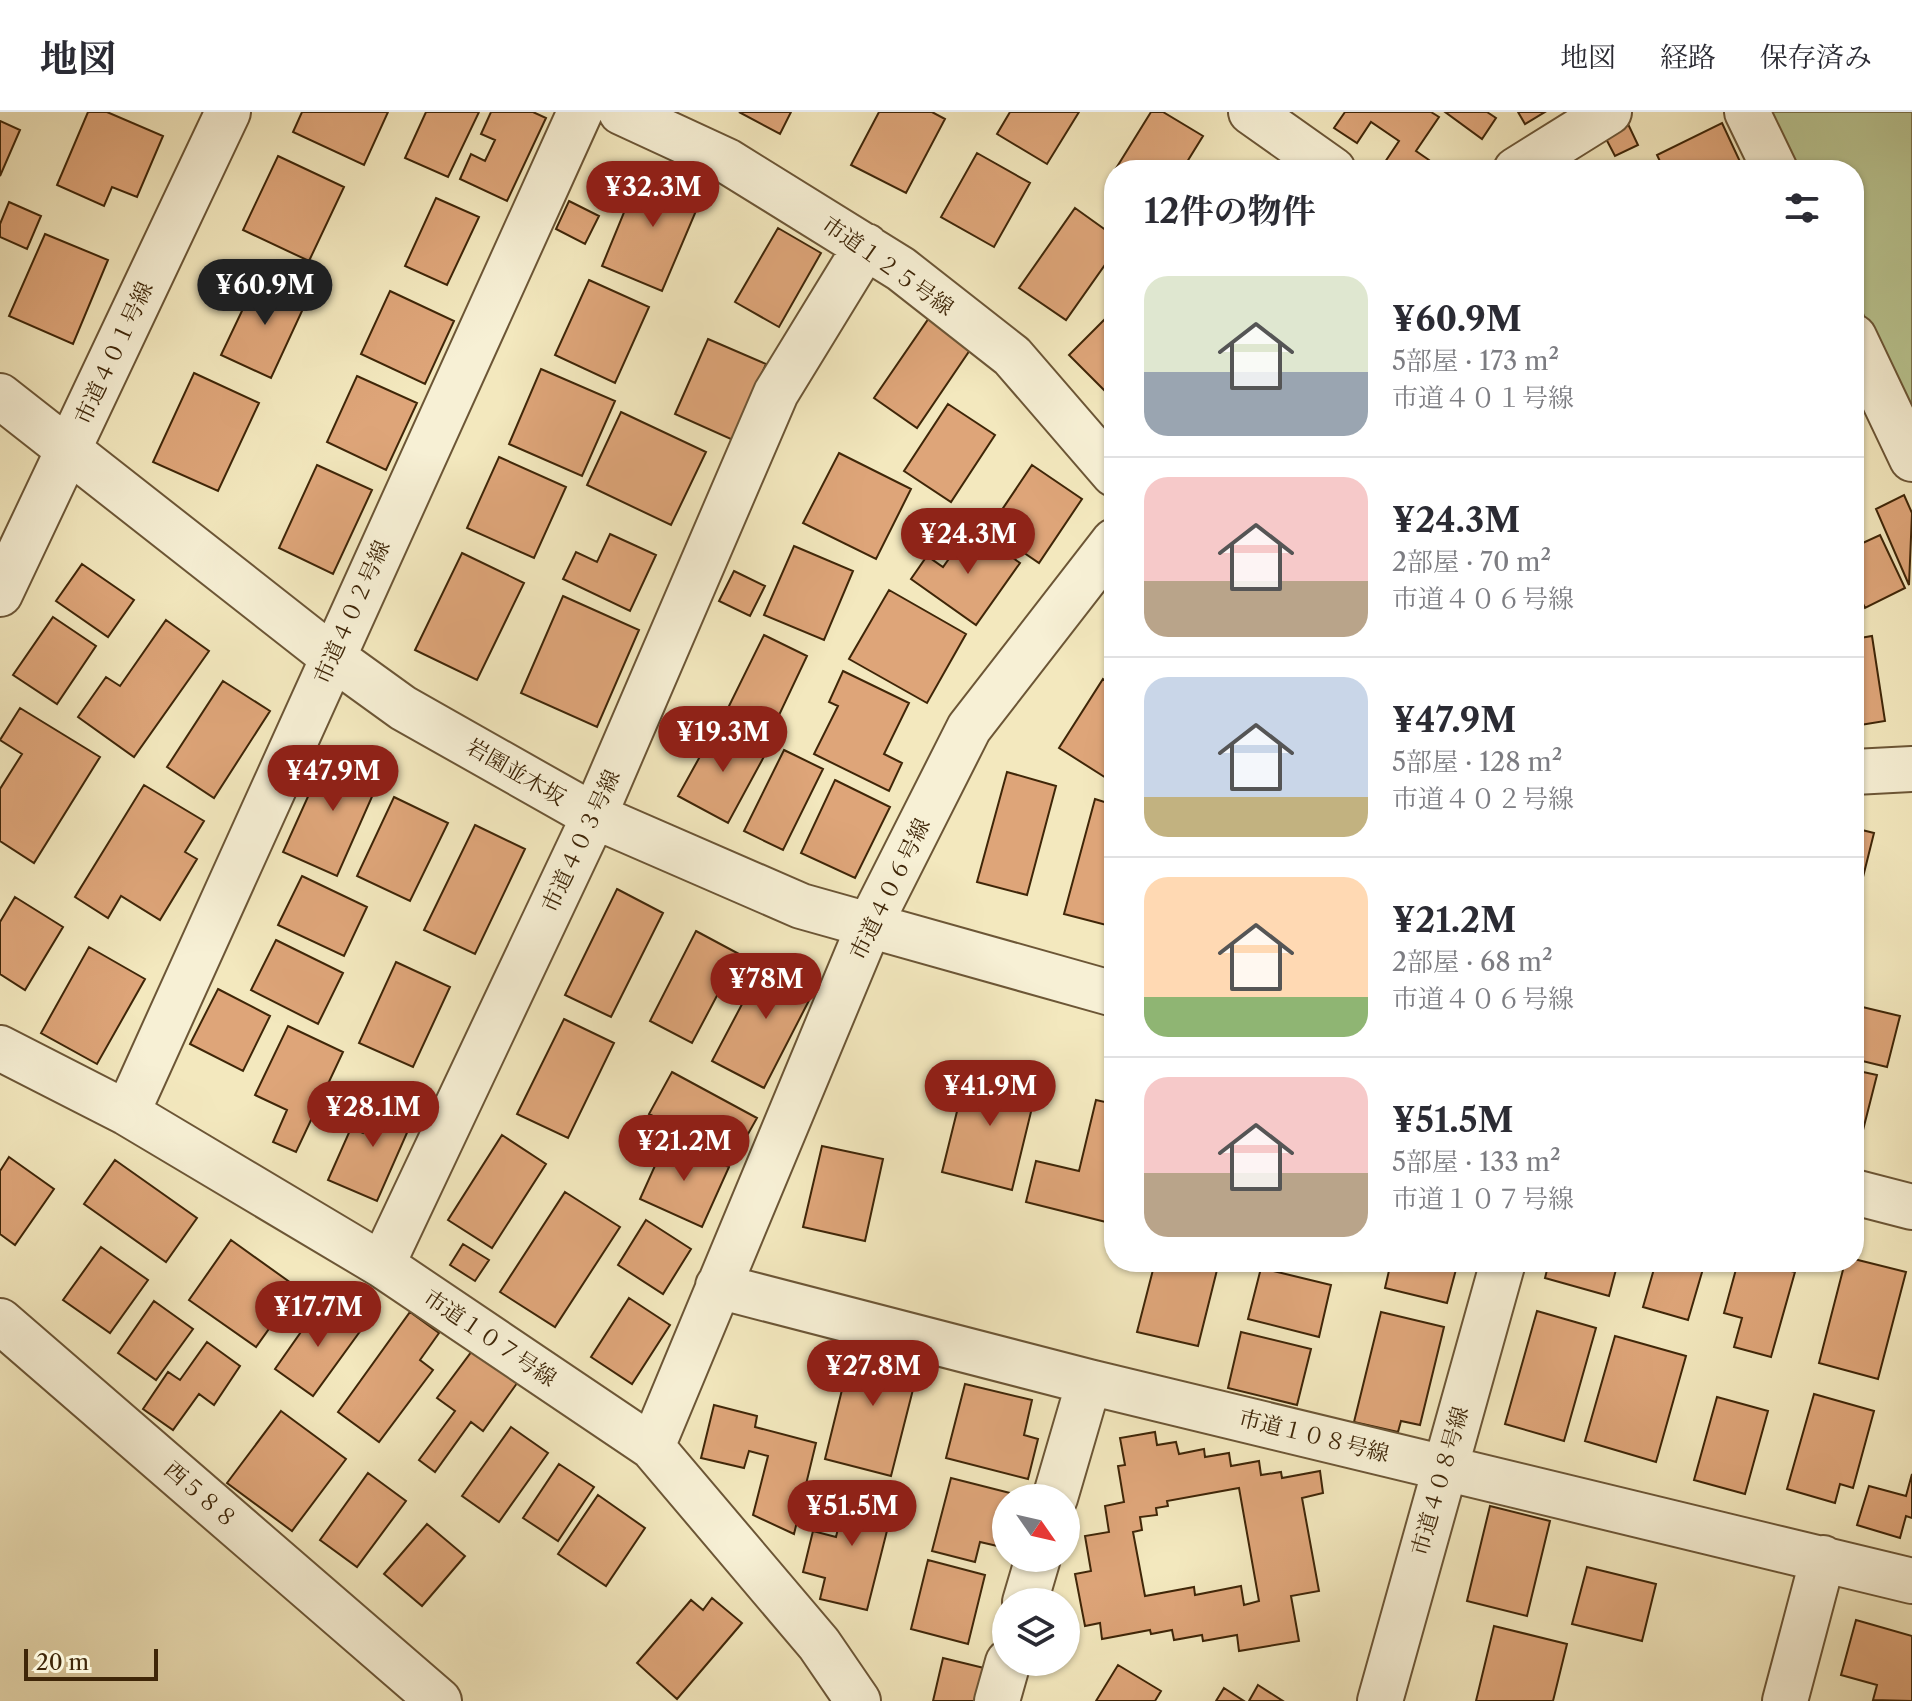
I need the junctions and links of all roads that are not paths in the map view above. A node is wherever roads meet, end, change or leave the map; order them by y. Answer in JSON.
{"nodes":[{"id":1,"x":228,"y":112,"type":"edge"},
{"id":2,"x":580,"y":112,"type":"edge"},
{"id":3,"x":621,"y":112,"type":"edge"},
{"id":4,"x":1251,"y":112,"type":"edge"},
{"id":5,"x":1609,"y":112,"type":"edge"},
{"id":6,"x":1747,"y":112,"type":"edge"},
{"id":7,"x":1319,"y":160,"type":"edge"},
{"id":8,"x":1532,"y":160,"type":"edge"},
{"id":9,"x":1770,"y":160,"type":"edge"},
{"id":10,"x":866,"y":246,"type":"junction"},
{"id":11,"x":1864,"y":358,"type":"edge"},
{"id":12,"x":0,"y":396,"type":"edge"},
{"id":13,"x":69,"y":450,"type":"junction"},
{"id":14,"x":1912,"y":459,"type":"edge"},
{"id":15,"x":1104,"y":462,"type":"edge"},
{"id":16,"x":1104,"y":554,"type":"edge"},
{"id":17,"x":0,"y":594,"type":"edge"},
{"id":18,"x":331,"y":656,"type":"junction"},
{"id":19,"x":1912,"y":769,"type":"edge"},
{"id":20,"x":1864,"y":771,"type":"edge"},
{"id":21,"x":594,"y":816,"type":"junction"},
{"id":22,"x":869,"y":926,"type":"junction"},
{"id":23,"x":1104,"y":991,"type":"edge"},
{"id":24,"x":0,"y":1048,"type":"edge"},
{"id":25,"x":127,"y":1113,"type":"junction"},
{"id":26,"x":1864,"y":1195,"type":"edge"},
{"id":27,"x":1912,"y":1207,"type":"edge"},
{"id":28,"x":382,"y":1265,"type":"junction"},
{"id":29,"x":1500,"y":1272,"type":"edge"},
{"id":30,"x":718,"y":1286,"type":"junction"},
{"id":31,"x":0,"y":1321,"type":"edge"},
{"id":32,"x":1089,"y":1382,"type":"junction"},
{"id":33,"x":652,"y":1447,"type":"junction"},
{"id":34,"x":1443,"y":1467,"type":"junction"},
{"id":35,"x":1059,"y":1484,"type":"edge"},
{"id":36,"x":1823,"y":1558,"type":"junction"},
{"id":37,"x":1912,"y":1581,"type":"edge"},
{"id":38,"x":1004,"y":1676,"type":"edge"},
{"id":39,"x":439,"y":1701,"type":"edge"},
{"id":40,"x":858,"y":1701,"type":"edge"},
{"id":41,"x":997,"y":1701,"type":"edge"},
{"id":42,"x":1380,"y":1701,"type":"edge"},
{"id":43,"x":1785,"y":1701,"type":"edge"}],
"edges":[{"from":1,"to":13,"type":"street","name":"市道４０１号線"},
{"from":2,"to":18,"type":"street","name":"市道４０２号線"},
{"from":3,"to":10,"type":"street","name":"市道１２５号線"},
{"from":4,"to":7,"type":"street"},
{"from":5,"to":8,"type":"street"},
{"from":6,"to":9,"type":"street"},
{"from":10,"to":15,"type":"street","name":"市道１２５号線"},
{"from":10,"to":21,"type":"street","name":"市道４０３号線"},
{"from":11,"to":14,"type":"street"},
{"from":12,"to":13,"type":"street","name":"岩園並木坂"},
{"from":13,"to":17,"type":"street","name":"市道４０１号線"},
{"from":13,"to":18,"type":"street","name":"岩園並木坂"},
{"from":16,"to":22,"type":"street","name":"市道４０６号線"},
{"from":18,"to":21,"type":"street","name":"岩園並木坂"},
{"from":18,"to":25,"type":"street","name":"市道４０２号線"},
{"from":19,"to":20,"type":"street"},
{"from":21,"to":22,"type":"street","name":"岩園並木坂"},
{"from":21,"to":28,"type":"street","name":"市道４０３号線"},
{"from":22,"to":23,"type":"street","name":"岩園並木坂"},
{"from":22,"to":30,"type":"street","name":"市道４０６号線"},
{"from":24,"to":25,"type":"street","name":"市道１０７号線"},
{"from":25,"to":28,"type":"street","name":"市道１０７号線"},
{"from":26,"to":27,"type":"street"},
{"from":28,"to":33,"type":"street","name":"市道１０７号線"},
{"from":29,"to":34,"type":"street","name":"市道４０８号線"},
{"from":30,"to":32,"type":"street","name":"市道１０８号線"},
{"from":30,"to":33,"type":"street","name":"市道４０６号線"},
{"from":31,"to":39,"type":"street","name":"西５８８"},
{"from":32,"to":34,"type":"street","name":"市道１０８号線"},
{"from":32,"to":35,"type":"street"},
{"from":33,"to":40,"type":"street","name":"市道１０７号線"},
{"from":34,"to":36,"type":"street","name":"市道１０８号線"},
{"from":34,"to":42,"type":"street","name":"市道４０８号線"},
{"from":36,"to":37,"type":"street","name":"市道１０８号線"},
{"from":36,"to":43,"type":"street"},
{"from":38,"to":41,"type":"street"}]}
